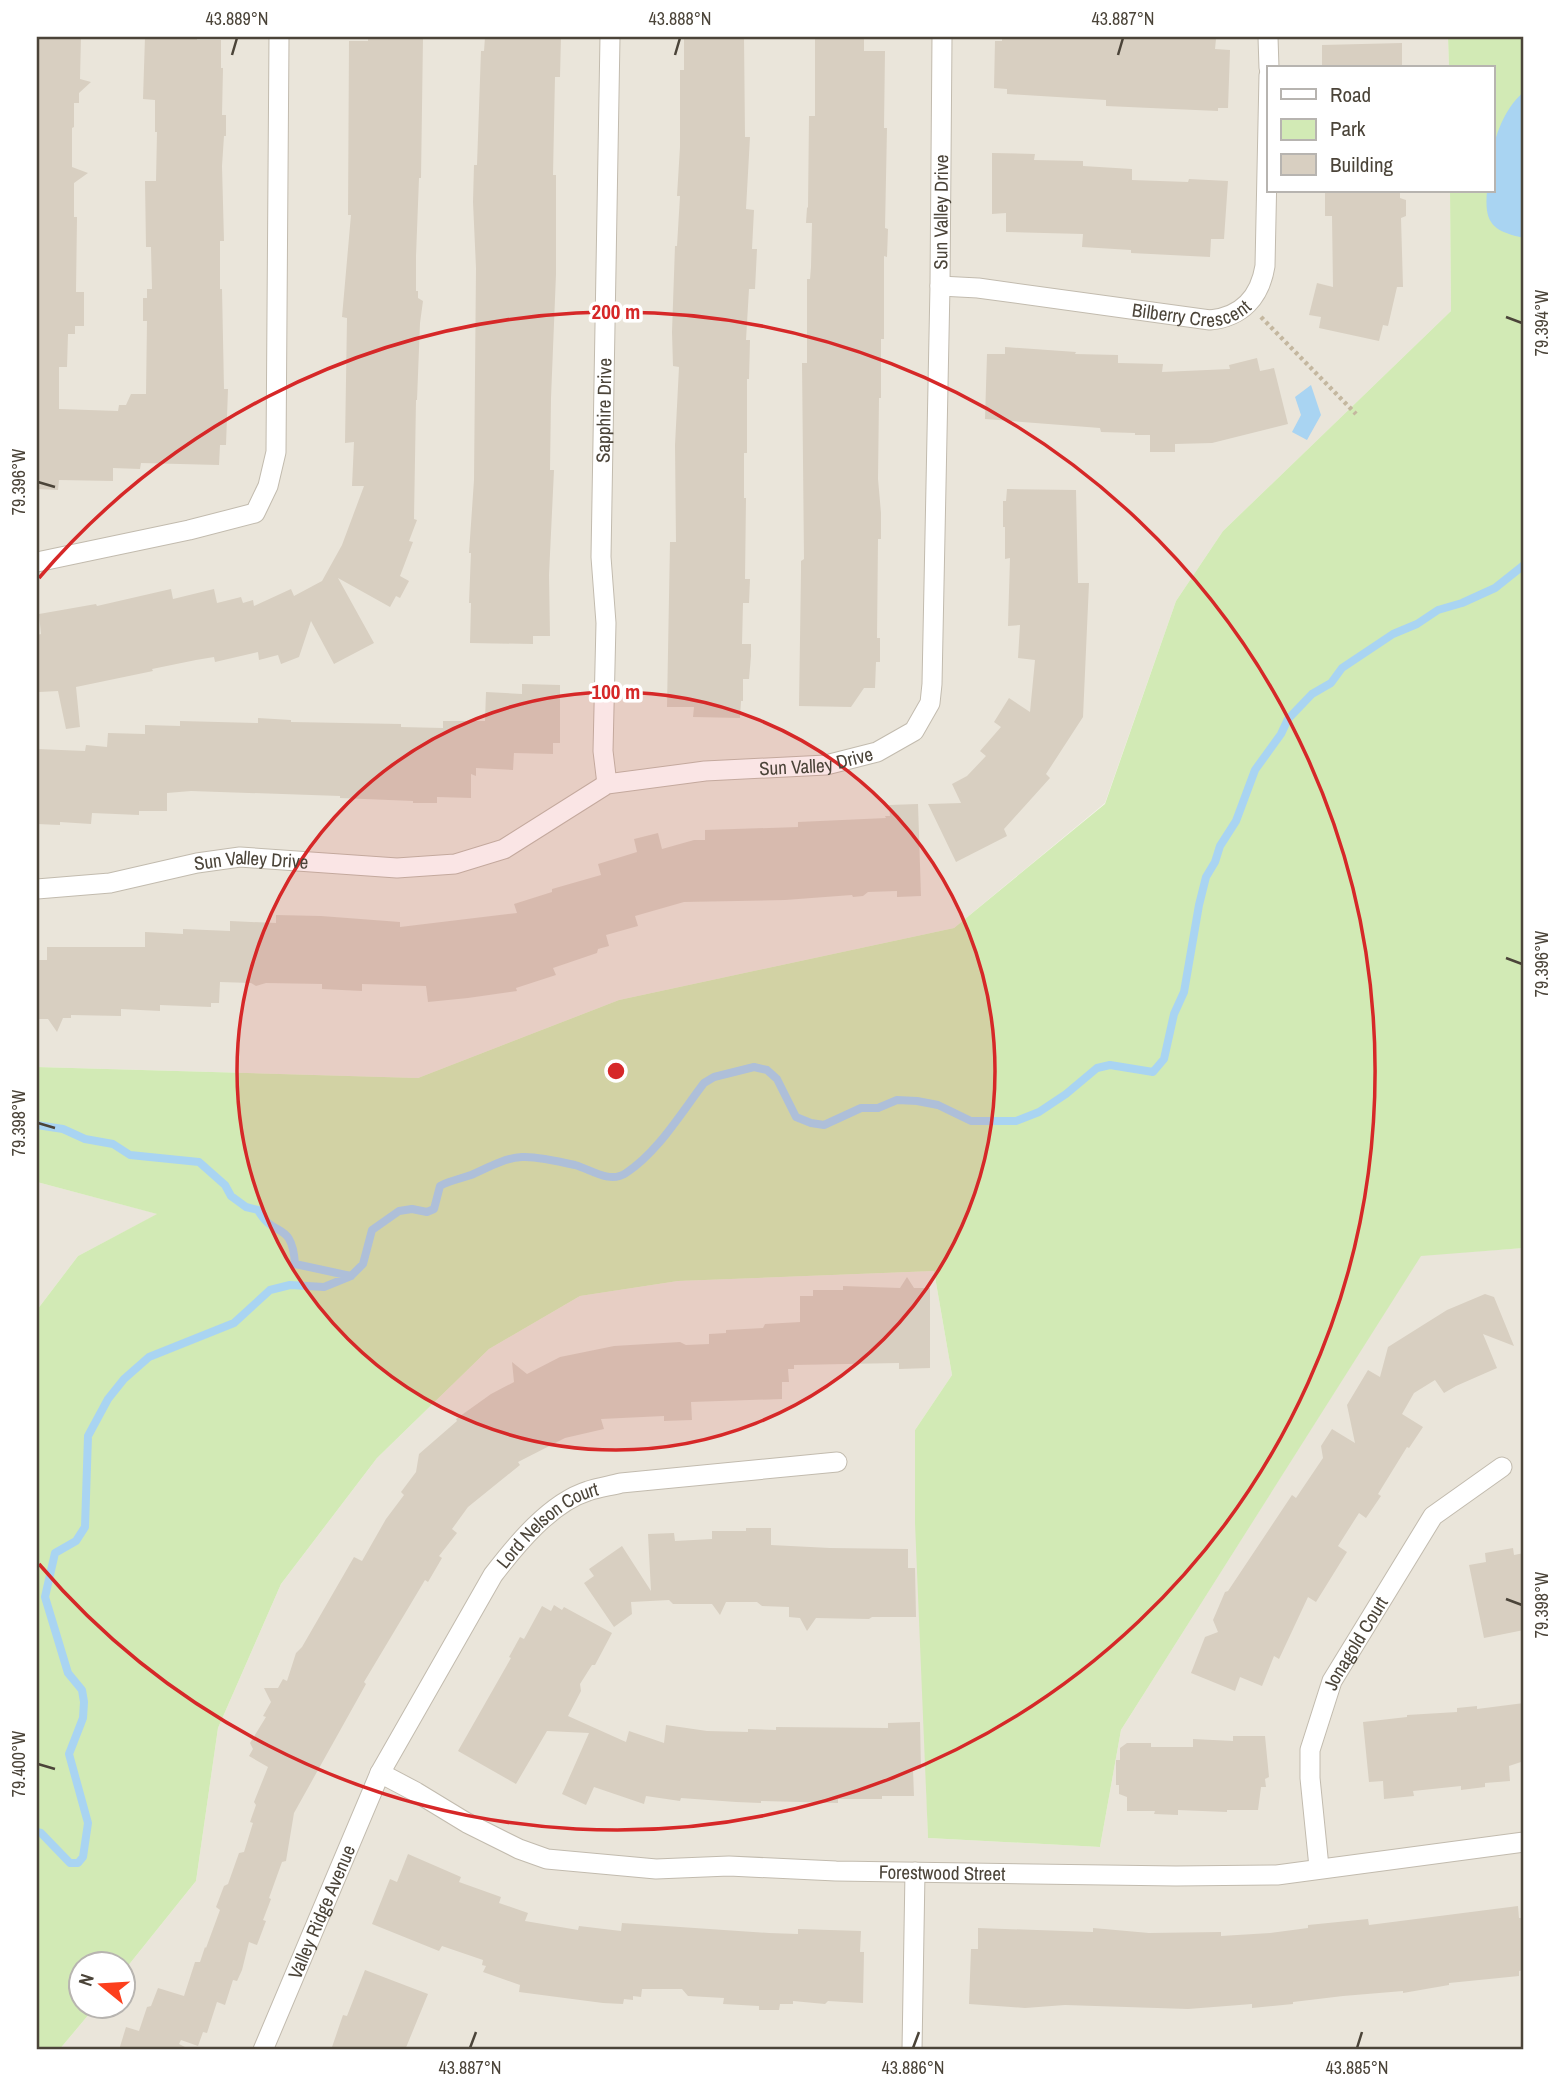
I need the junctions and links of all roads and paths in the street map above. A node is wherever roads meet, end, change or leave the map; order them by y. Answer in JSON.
{"nodes":[{"id":1,"x":279,"y":37,"type":"edge"},
{"id":2,"x":610,"y":37,"type":"edge"},
{"id":3,"x":942,"y":37,"type":"edge"},
{"id":4,"x":1268,"y":37,"type":"edge"},
{"id":5,"x":1269,"y":66,"type":"edge"},
{"id":6,"x":1267,"y":170,"type":"edge"},
{"id":7,"x":940,"y":286,"type":"junction"},
{"id":8,"x":1261,"y":317,"type":"dead end"},
{"id":9,"x":1356,"y":414,"type":"dead end"},
{"id":10,"x":37,"y":562,"type":"edge"},
{"id":11,"x":607,"y":783,"type":"junction"},
{"id":12,"x":37,"y":889,"type":"edge"},
{"id":13,"x":837,"y":1462,"type":"dead end"},
{"id":14,"x":1502,"y":1467,"type":"dead end"},
{"id":15,"x":380,"y":1773,"type":"junction"},
{"id":16,"x":1524,"y":1843,"type":"edge"},
{"id":17,"x":1319,"y":1867,"type":"junction"},
{"id":18,"x":915,"y":1872,"type":"junction"},
{"id":19,"x":263,"y":2050,"type":"edge"},
{"id":20,"x":912,"y":2050,"type":"edge"}],
"edges":[{"from":1,"to":10,"type":"street"},
{"from":2,"to":11,"type":"street","name":"Sapphire Drive"},
{"from":3,"to":7,"type":"street","name":"Sun Valley Drive"},
{"from":4,"to":5,"type":"street"},
{"from":6,"to":7,"type":"street","name":"Bilberry Crescent"},
{"from":7,"to":11,"type":"street","name":"Sun Valley Drive"},
{"from":8,"to":9,"type":"path"},
{"from":11,"to":12,"type":"street","name":"Sun Valley Drive"},
{"from":13,"to":15,"type":"street","name":"Lord Nelson Court"},
{"from":14,"to":17,"type":"street","name":"Jonagold Court"},
{"from":15,"to":18,"type":"street","name":"Forestwood Street"},
{"from":15,"to":19,"type":"street","name":"Valley Ridge Avenue"},
{"from":16,"to":17,"type":"street","name":"Forestwood Street"},
{"from":17,"to":18,"type":"street","name":"Forestwood Street"},
{"from":18,"to":20,"type":"street"}]}
